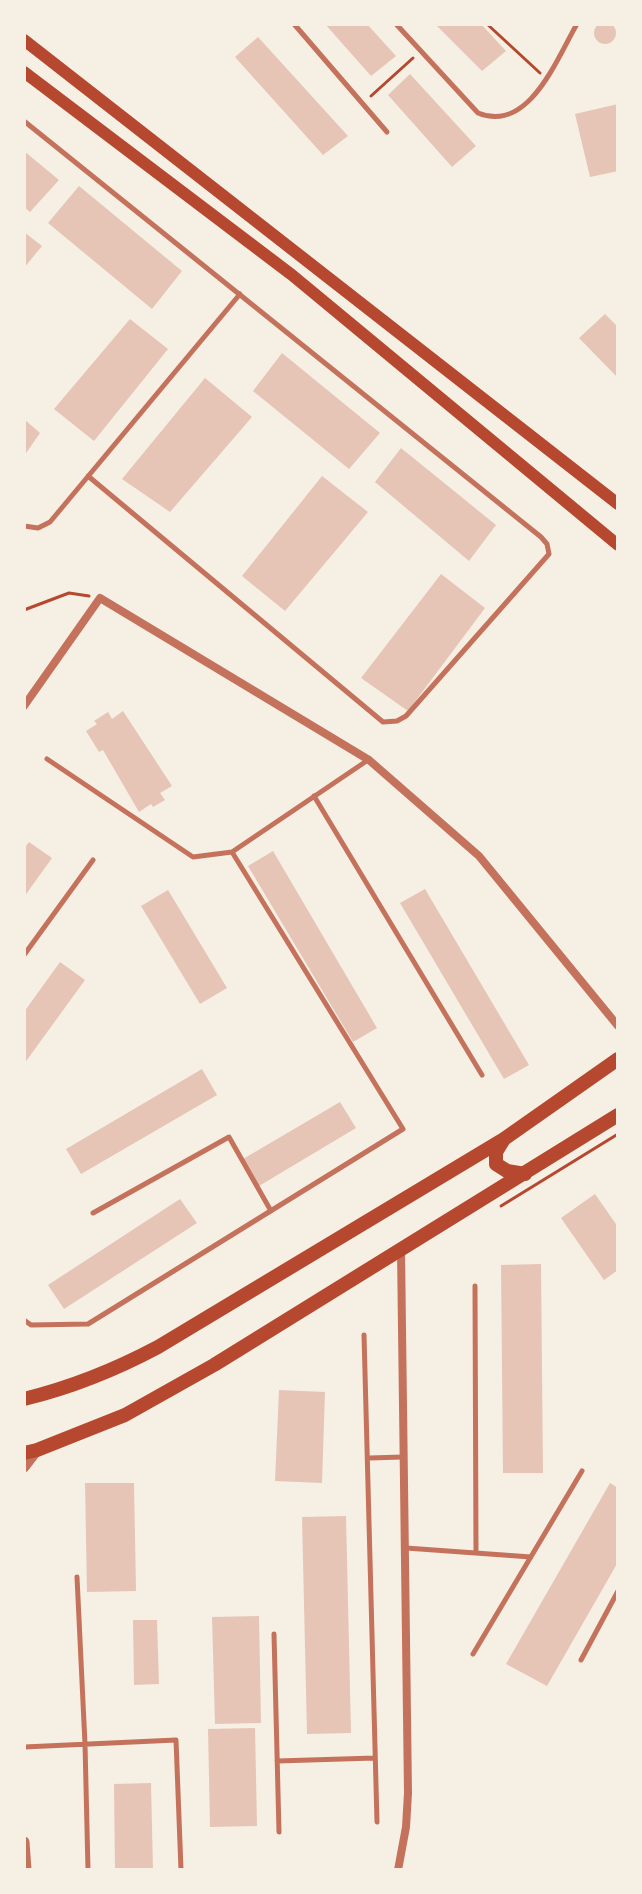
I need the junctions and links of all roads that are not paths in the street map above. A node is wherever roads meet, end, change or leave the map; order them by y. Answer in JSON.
{"nodes":[{"id":1,"x":294,"y":24,"type":"edge"},
{"id":2,"x":396,"y":24,"type":"edge"},
{"id":3,"x":577,"y":24,"type":"edge"},
{"id":4,"x":24,"y":40,"type":"edge"},
{"id":5,"x":24,"y":72,"type":"edge"},
{"id":6,"x":24,"y":121,"type":"edge"},
{"id":7,"x":387,"y":132,"type":"dead end"},
{"id":8,"x":240,"y":294,"type":"junction"},
{"id":9,"x":88,"y":476,"type":"junction"},
{"id":10,"x":618,"y":504,"type":"edge"},
{"id":11,"x":24,"y":526,"type":"edge"},
{"id":12,"x":618,"y":545,"type":"edge"},
{"id":13,"x":24,"y":706,"type":"edge"},
{"id":14,"x":47,"y":759,"type":"dead end"},
{"id":15,"x":369,"y":760,"type":"junction"},
{"id":16,"x":314,"y":796,"type":"junction"},
{"id":17,"x":232,"y":852,"type":"junction"},
{"id":18,"x":93,"y":860,"type":"dead end"},
{"id":19,"x":24,"y":955,"type":"edge"},
{"id":20,"x":618,"y":1026,"type":"edge"},
{"id":21,"x":618,"y":1059,"type":"edge"},
{"id":22,"x":482,"y":1075,"type":"dead end"},
{"id":23,"x":618,"y":1115,"type":"edge"},
{"id":24,"x":504,"y":1139,"type":"junction"},
{"id":25,"x":525,"y":1174,"type":"junction"},
{"id":26,"x":271,"y":1211,"type":"junction"},
{"id":27,"x":93,"y":1213,"type":"dead end"},
{"id":28,"x":401,"y":1250,"type":"junction"},
{"id":29,"x":475,"y":1286,"type":"dead end"},
{"id":30,"x":24,"y":1320,"type":"edge"},
{"id":31,"x":364,"y":1335,"type":"dead end"},
{"id":32,"x":24,"y":1399,"type":"edge"},
{"id":33,"x":31,"y":1451,"type":"edge"},
{"id":34,"x":404,"y":1457,"type":"junction"},
{"id":35,"x":369,"y":1458,"type":"junction"},
{"id":36,"x":24,"y":1467,"type":"edge"},
{"id":37,"x":582,"y":1471,"type":"dead end"},
{"id":38,"x":405,"y":1548,"type":"junction"},
{"id":39,"x":476,"y":1553,"type":"junction"},
{"id":40,"x":531,"y":1557,"type":"junction"},
{"id":41,"x":77,"y":1577,"type":"dead end"},
{"id":42,"x":618,"y":1591,"type":"edge"},
{"id":43,"x":274,"y":1634,"type":"dead end"},
{"id":44,"x":473,"y":1654,"type":"dead end"},
{"id":45,"x":581,"y":1660,"type":"dead end"},
{"id":46,"x":85,"y":1744,"type":"junction"},
{"id":47,"x":24,"y":1747,"type":"edge"},
{"id":48,"x":375,"y":1758,"type":"junction"},
{"id":49,"x":277,"y":1761,"type":"junction"},
{"id":50,"x":377,"y":1822,"type":"dead end"},
{"id":51,"x":279,"y":1832,"type":"dead end"},
{"id":52,"x":24,"y":1842,"type":"edge"},
{"id":53,"x":26,"y":1870,"type":"edge"},
{"id":54,"x":88,"y":1870,"type":"edge"},
{"id":55,"x":181,"y":1870,"type":"edge"},
{"id":56,"x":398,"y":1870,"type":"edge"}],
"edges":[{"from":1,"to":7,"type":"lane"},
{"from":2,"to":3,"type":"lane"},
{"from":4,"to":10,"type":"main road"},
{"from":5,"to":12,"type":"main road"},
{"from":6,"to":8,"type":"lane"},
{"from":8,"to":9,"type":"lane"},
{"from":8,"to":9,"type":"lane"},
{"from":9,"to":11,"type":"lane"},
{"from":13,"to":15,"type":"street"},
{"from":14,"to":17,"type":"lane"},
{"from":15,"to":16,"type":"lane"},
{"from":15,"to":20,"type":"street"},
{"from":16,"to":17,"type":"lane"},
{"from":16,"to":22,"type":"lane"},
{"from":17,"to":26,"type":"lane"},
{"from":18,"to":19,"type":"lane"},
{"from":21,"to":24,"type":"main road"},
{"from":23,"to":25,"type":"main road"},
{"from":24,"to":25,"type":"main road"},
{"from":24,"to":32,"type":"main road"},
{"from":25,"to":28,"type":"main road"},
{"from":26,"to":27,"type":"lane"},
{"from":26,"to":30,"type":"lane"},
{"from":28,"to":33,"type":"main road"},
{"from":28,"to":34,"type":"street"},
{"from":29,"to":39,"type":"lane"},
{"from":31,"to":35,"type":"lane"},
{"from":33,"to":36,"type":"street"},
{"from":34,"to":35,"type":"lane"},
{"from":34,"to":38,"type":"street"},
{"from":35,"to":48,"type":"lane"},
{"from":37,"to":40,"type":"lane"},
{"from":38,"to":39,"type":"lane"},
{"from":38,"to":56,"type":"street"},
{"from":39,"to":40,"type":"lane"},
{"from":40,"to":44,"type":"lane"},
{"from":41,"to":46,"type":"lane"},
{"from":42,"to":45,"type":"lane"},
{"from":43,"to":49,"type":"lane"},
{"from":46,"to":47,"type":"lane"},
{"from":46,"to":54,"type":"lane"},
{"from":46,"to":55,"type":"lane"},
{"from":48,"to":49,"type":"lane"},
{"from":48,"to":50,"type":"lane"},
{"from":49,"to":51,"type":"lane"},
{"from":52,"to":53,"type":"street"}]}
